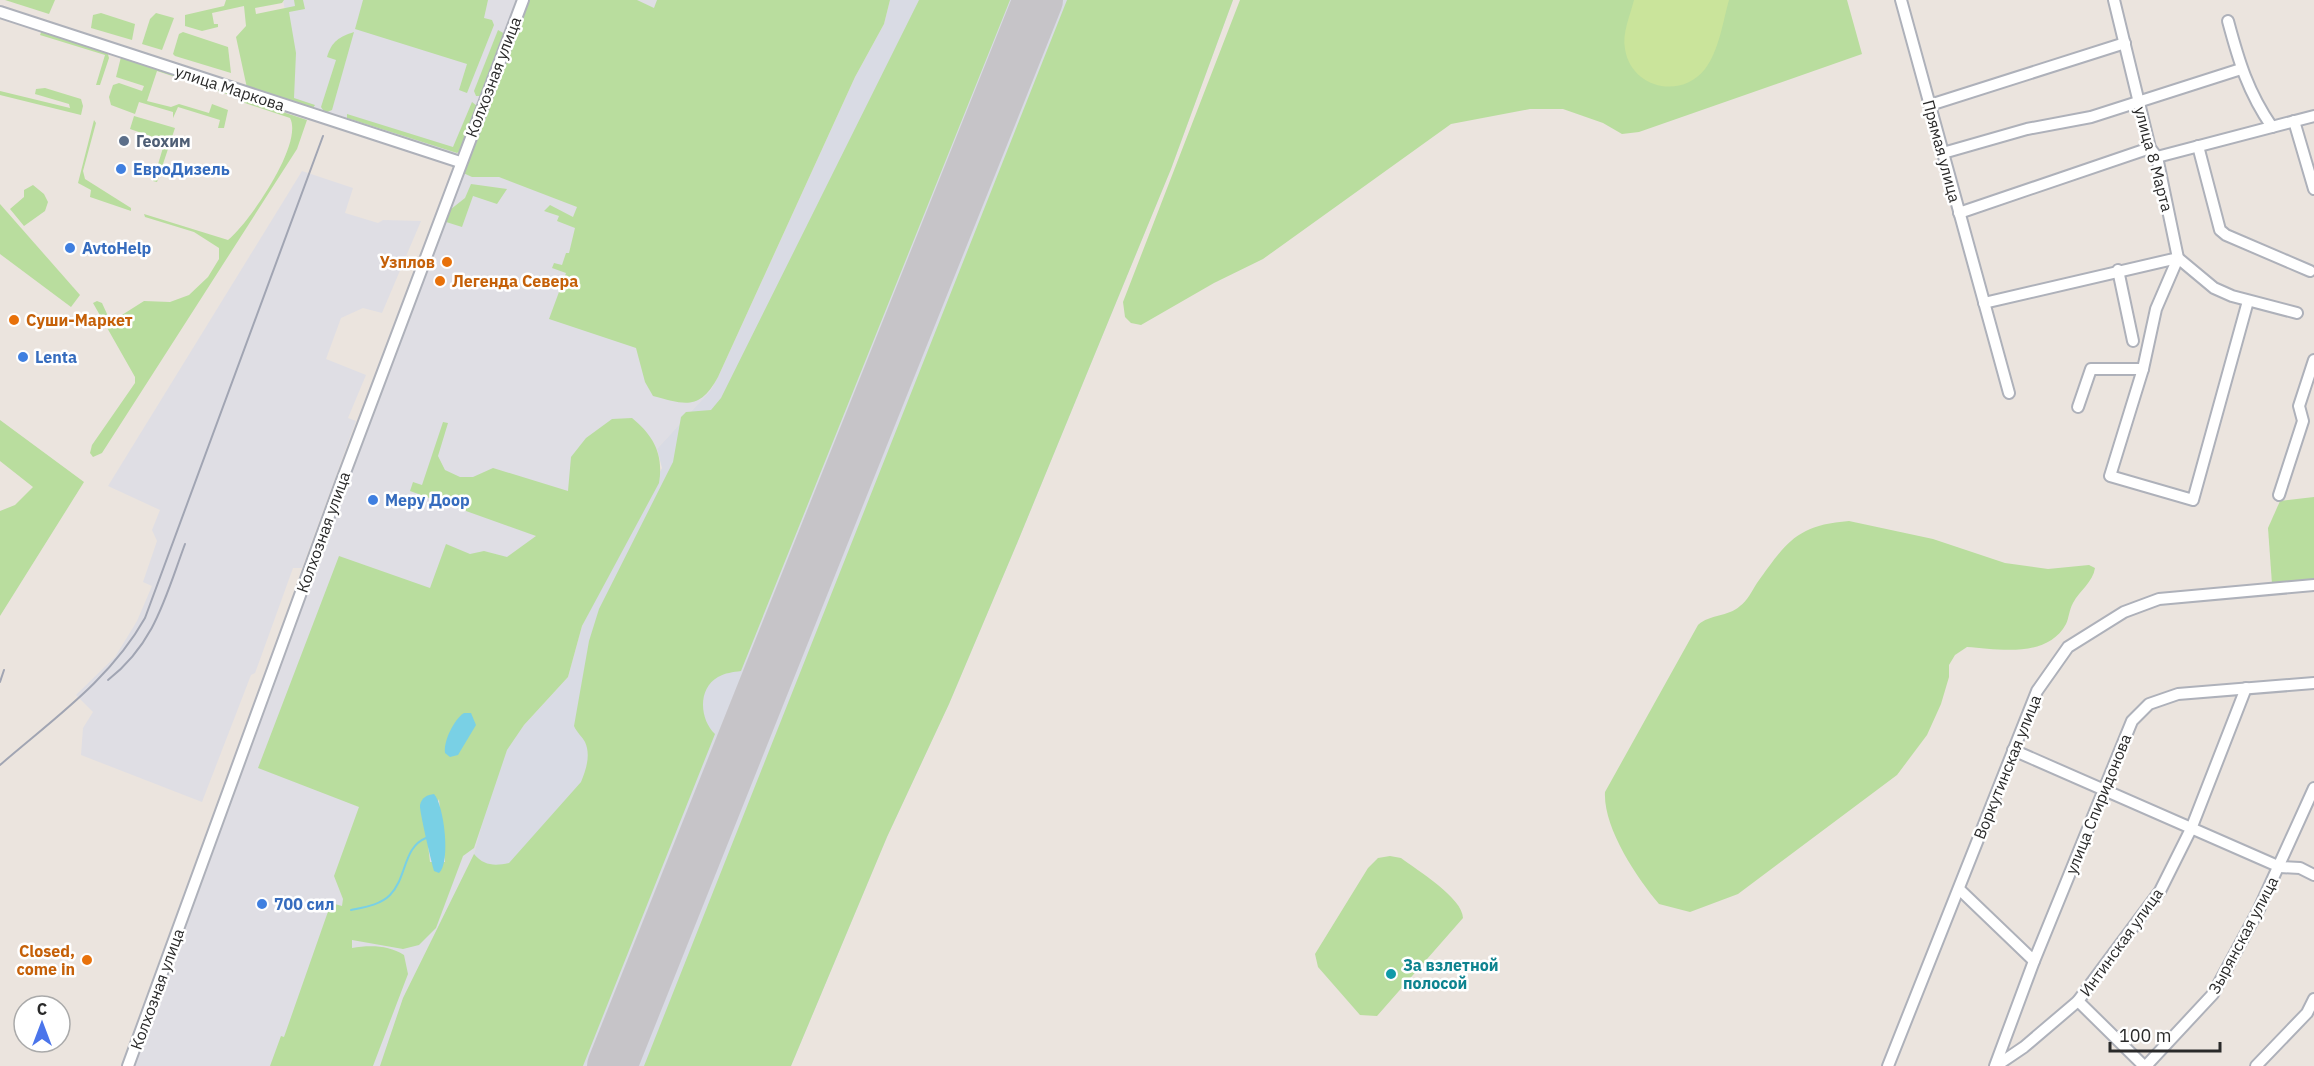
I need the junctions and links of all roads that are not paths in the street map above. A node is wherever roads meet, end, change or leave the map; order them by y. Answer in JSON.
{"nodes":[{"id":1,"x":523,"y":0,"type":"edge"},
{"id":2,"x":1901,"y":0,"type":"edge"},
{"id":3,"x":2114,"y":0,"type":"edge"},
{"id":4,"x":0,"y":12,"type":"edge"},
{"id":5,"x":2228,"y":21,"type":"dead end"},
{"id":6,"x":2124,"y":43,"type":"junction"},
{"id":7,"x":2241,"y":69,"type":"junction"},
{"id":8,"x":2139,"y":102,"type":"junction"},
{"id":9,"x":1930,"y":105,"type":"junction"},
{"id":10,"x":2314,"y":116,"type":"edge"},
{"id":11,"x":2294,"y":121,"type":"junction"},
{"id":12,"x":2272,"y":127,"type":"junction"},
{"id":13,"x":2198,"y":146,"type":"junction"},
{"id":14,"x":2150,"y":148,"type":"junction"},
{"id":15,"x":1943,"y":153,"type":"junction"},
{"id":16,"x":2157,"y":158,"type":"junction"},
{"id":17,"x":460,"y":162,"type":"junction"},
{"id":18,"x":2314,"y":189,"type":"edge"},
{"id":19,"x":1959,"y":213,"type":"junction"},
{"id":20,"x":2178,"y":258,"type":"junction"},
{"id":21,"x":2118,"y":270,"type":"junction"},
{"id":22,"x":2310,"y":271,"type":"dead end"},
{"id":23,"x":2248,"y":301,"type":"junction"},
{"id":24,"x":1984,"y":303,"type":"junction"},
{"id":25,"x":2297,"y":313,"type":"dead end"},
{"id":26,"x":2133,"y":341,"type":"dead end"},
{"id":27,"x":2314,"y":360,"type":"edge"},
{"id":28,"x":2143,"y":369,"type":"junction"},
{"id":29,"x":2009,"y":393,"type":"dead end"},
{"id":30,"x":2078,"y":407,"type":"dead end"},
{"id":31,"x":2279,"y":495,"type":"dead end"},
{"id":32,"x":2314,"y":585,"type":"edge"},
{"id":33,"x":2314,"y":683,"type":"edge"},
{"id":34,"x":2246,"y":688,"type":"junction"},
{"id":35,"x":2013,"y":750,"type":"junction"},
{"id":36,"x":2314,"y":788,"type":"edge"},
{"id":37,"x":2104,"y":789,"type":"junction"},
{"id":38,"x":2191,"y":829,"type":"junction"},
{"id":39,"x":2280,"y":867,"type":"junction"},
{"id":40,"x":2314,"y":875,"type":"edge"},
{"id":41,"x":1959,"y":889,"type":"junction"},
{"id":42,"x":2034,"y":961,"type":"junction"},
{"id":43,"x":2314,"y":999,"type":"edge"},
{"id":44,"x":2078,"y":1001,"type":"junction"},
{"id":45,"x":129,"y":1066,"type":"edge"},
{"id":46,"x":1888,"y":1066,"type":"edge"},
{"id":47,"x":1996,"y":1066,"type":"edge"},
{"id":48,"x":2145,"y":1066,"type":"edge"},
{"id":49,"x":2256,"y":1066,"type":"edge"}],
"edges":[{"from":1,"to":17,"type":"street","name":"Колхозная улица"},
{"from":2,"to":9,"type":"street","name":"Прямая улица"},
{"from":3,"to":6,"type":"street","name":"улица 8 Марта"},
{"from":4,"to":17,"type":"street","name":"улица Маркова"},
{"from":5,"to":7,"type":"street"},
{"from":6,"to":8,"type":"street","name":"улица 8 Марта"},
{"from":6,"to":9,"type":"street"},
{"from":7,"to":8,"type":"street"},
{"from":7,"to":12,"type":"street"},
{"from":8,"to":14,"type":"street","name":"улица 8 Марта"},
{"from":8,"to":15,"type":"street"},
{"from":9,"to":15,"type":"street","name":"Прямая улица"},
{"from":10,"to":11,"type":"street"},
{"from":11,"to":12,"type":"street"},
{"from":11,"to":18,"type":"street"},
{"from":12,"to":13,"type":"street"},
{"from":13,"to":16,"type":"street"},
{"from":13,"to":22,"type":"street"},
{"from":14,"to":16,"type":"street","name":"улица 8 Марта"},
{"from":14,"to":19,"type":"street"},
{"from":15,"to":19,"type":"street","name":"Прямая улица"},
{"from":16,"to":20,"type":"street","name":"улица 8 Марта"},
{"from":17,"to":45,"type":"street","name":"Колхозная улица"},
{"from":19,"to":24,"type":"street","name":"Прямая улица"},
{"from":20,"to":21,"type":"street"},
{"from":20,"to":23,"type":"street"},
{"from":20,"to":28,"type":"street"},
{"from":21,"to":24,"type":"street"},
{"from":21,"to":26,"type":"street"},
{"from":23,"to":25,"type":"street"},
{"from":23,"to":28,"type":"street"},
{"from":24,"to":29,"type":"street","name":"Прямая улица"},
{"from":27,"to":31,"type":"street"},
{"from":28,"to":30,"type":"street"},
{"from":32,"to":35,"type":"street","name":"Воркутинская улица"},
{"from":33,"to":34,"type":"street","name":"улица Спиридонова"},
{"from":34,"to":37,"type":"street","name":"улица Спиридонова"},
{"from":34,"to":38,"type":"street","name":"Интинская улица"},
{"from":35,"to":37,"type":"street"},
{"from":35,"to":41,"type":"street","name":"Воркутинская улица"},
{"from":36,"to":39,"type":"street","name":"Зырянская улица"},
{"from":37,"to":38,"type":"street"},
{"from":37,"to":42,"type":"street","name":"улица Спиридонова"},
{"from":38,"to":39,"type":"street"},
{"from":38,"to":44,"type":"street","name":"Интинская улица"},
{"from":39,"to":40,"type":"street"},
{"from":39,"to":48,"type":"street","name":"Зырянская улица"},
{"from":41,"to":42,"type":"street"},
{"from":41,"to":46,"type":"street","name":"Воркутинская улица"},
{"from":42,"to":47,"type":"street","name":"улица Спиридонова"},
{"from":43,"to":49,"type":"street"},
{"from":44,"to":47,"type":"street","name":"Интинская улица"},
{"from":44,"to":48,"type":"street"}]}
